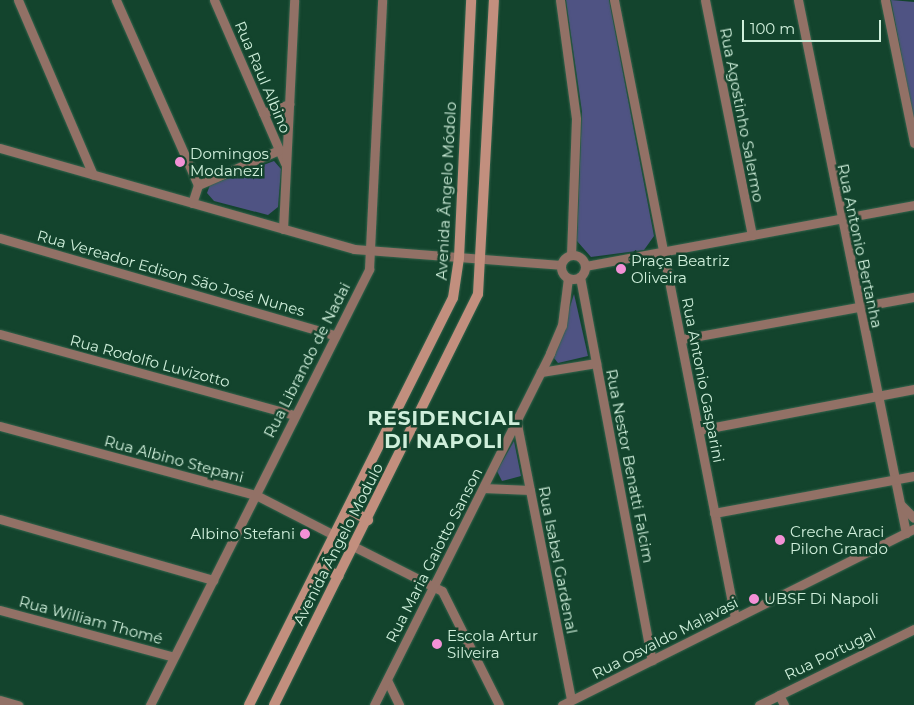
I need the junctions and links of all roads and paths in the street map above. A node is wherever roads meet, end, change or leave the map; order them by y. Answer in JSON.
{"nodes":[{"id":1,"x":18,"y":0,"type":"edge"},
{"id":2,"x":116,"y":0,"type":"edge"},
{"id":3,"x":214,"y":0,"type":"edge"},
{"id":4,"x":294,"y":0,"type":"edge"},
{"id":5,"x":382,"y":0,"type":"edge"},
{"id":6,"x":470,"y":0,"type":"edge"},
{"id":7,"x":494,"y":0,"type":"edge"},
{"id":8,"x":560,"y":0,"type":"edge"},
{"id":9,"x":614,"y":0,"type":"edge"},
{"id":10,"x":705,"y":0,"type":"edge"},
{"id":11,"x":798,"y":0,"type":"edge"},
{"id":12,"x":885,"y":0,"type":"edge"},
{"id":13,"x":289,"y":104,"type":"junction"},
{"id":14,"x":263,"y":112,"type":"junction"},
{"id":15,"x":914,"y":143,"type":"edge"},
{"id":16,"x":0,"y":148,"type":"edge"},
{"id":17,"x":279,"y":150,"type":"junction"},
{"id":18,"x":286,"y":166,"type":"junction"},
{"id":19,"x":93,"y":175,"type":"junction"},
{"id":20,"x":198,"y":185,"type":"junction"},
{"id":21,"x":192,"y":203,"type":"junction"},
{"id":22,"x":914,"y":205,"type":"edge"},
{"id":23,"x":839,"y":219,"type":"junction"},
{"id":24,"x":283,"y":229,"type":"junction"},
{"id":25,"x":752,"y":235,"type":"junction"},
{"id":26,"x":0,"y":238,"type":"edge"},
{"id":27,"x":370,"y":250,"type":"junction"},
{"id":28,"x":664,"y":251,"type":"junction"},
{"id":29,"x":571,"y":255,"type":"junction"},
{"id":30,"x":459,"y":258,"type":"junction"},
{"id":31,"x":482,"y":259,"type":"junction"},
{"id":32,"x":560,"y":266,"type":"junction"},
{"id":33,"x":585,"y":266,"type":"junction"},
{"id":34,"x":580,"y":277,"type":"junction"},
{"id":35,"x":568,"y":278,"type":"junction"},
{"id":36,"x":914,"y":297,"type":"edge"},
{"id":37,"x":858,"y":307,"type":"junction"},
{"id":38,"x":0,"y":334,"type":"edge"},
{"id":39,"x":334,"y":335,"type":"junction"},
{"id":40,"x":682,"y":340,"type":"junction"},
{"id":41,"x":596,"y":363,"type":"junction"},
{"id":42,"x":541,"y":372,"type":"junction"},
{"id":43,"x":914,"y":389,"type":"edge"},
{"id":44,"x":878,"y":396,"type":"junction"},
{"id":45,"x":294,"y":415,"type":"junction"},
{"id":46,"x":517,"y":424,"type":"junction"},
{"id":47,"x":0,"y":426,"type":"edge"},
{"id":48,"x":699,"y":430,"type":"junction"},
{"id":49,"x":914,"y":476,"type":"edge"},
{"id":50,"x":895,"y":480,"type":"junction"},
{"id":51,"x":483,"y":488,"type":"junction"},
{"id":52,"x":530,"y":490,"type":"junction"},
{"id":53,"x":256,"y":495,"type":"junction"},
{"id":54,"x":900,"y":501,"type":"junction"},
{"id":55,"x":348,"y":509,"type":"junction"},
{"id":56,"x":714,"y":513,"type":"junction"},
{"id":57,"x":914,"y":518,"type":"edge"},
{"id":58,"x":0,"y":519,"type":"edge"},
{"id":59,"x":368,"y":520,"type":"junction"},
{"id":60,"x":910,"y":531,"type":"edge"},
{"id":61,"x":334,"y":535,"type":"junction"},
{"id":62,"x":355,"y":547,"type":"junction"},
{"id":63,"x":319,"y":566,"type":"junction"},
{"id":64,"x":340,"y":576,"type":"junction"},
{"id":65,"x":213,"y":580,"type":"junction"},
{"id":66,"x":434,"y":586,"type":"junction"},
{"id":67,"x":0,"y":610,"type":"edge"},
{"id":68,"x":735,"y":618,"type":"junction"},
{"id":69,"x":914,"y":629,"type":"edge"},
{"id":70,"x":174,"y":657,"type":"junction"},
{"id":71,"x":652,"y":660,"type":"junction"},
{"id":72,"x":387,"y":680,"type":"junction"},
{"id":73,"x":779,"y":695,"type":"junction"},
{"id":74,"x":0,"y":700,"type":"edge"},
{"id":75,"x":571,"y":700,"type":"junction"},
{"id":76,"x":18,"y":705,"type":"edge"},
{"id":77,"x":150,"y":705,"type":"edge"},
{"id":78,"x":249,"y":705,"type":"edge"},
{"id":79,"x":274,"y":705,"type":"edge"},
{"id":80,"x":374,"y":705,"type":"edge"},
{"id":81,"x":399,"y":705,"type":"edge"},
{"id":82,"x":499,"y":705,"type":"edge"},
{"id":83,"x":562,"y":705,"type":"edge"},
{"id":84,"x":759,"y":705,"type":"edge"},
{"id":85,"x":784,"y":705,"type":"edge"}],
"edges":[{"from":1,"to":19,"type":"street"},
{"from":2,"to":20,"type":"street"},
{"from":3,"to":14,"type":"street","name":"Rua Raul Albino"},
{"from":4,"to":13,"type":"street"},
{"from":5,"to":27,"type":"street","name":"Rua Librando de Nadai"},
{"from":6,"to":30,"type":"street","name":"Avenida Ângelo Módolo"},
{"from":7,"to":31,"type":"street"},
{"from":8,"to":29,"type":"street"},
{"from":9,"to":28,"type":"street","name":"Rua Antonio Gasparini"},
{"from":10,"to":25,"type":"street","name":"Rua Agostinho Salermo"},
{"from":11,"to":23,"type":"street","name":"Rua Antonio Bertanha"},
{"from":12,"to":15,"type":"street"},
{"from":13,"to":14,"type":"street"},
{"from":13,"to":18,"type":"street"},
{"from":14,"to":17,"type":"street","name":"Rua Raul Albino"},
{"from":16,"to":19,"type":"street"},
{"from":17,"to":18,"type":"street","name":"Rua Raul Albino"},
{"from":17,"to":20,"type":"street"},
{"from":18,"to":24,"type":"street"},
{"from":19,"to":21,"type":"street"},
{"from":20,"to":21,"type":"street"},
{"from":21,"to":24,"type":"street"},
{"from":22,"to":23,"type":"street"},
{"from":23,"to":25,"type":"street"},
{"from":23,"to":37,"type":"street","name":"Rua Antonio Bertanha"},
{"from":24,"to":27,"type":"street"},
{"from":25,"to":28,"type":"street"},
{"from":26,"to":39,"type":"street","name":"Rua Vereador Edison São José Nunes"},
{"from":27,"to":30,"type":"street"},
{"from":27,"to":39,"type":"street","name":"Rua Librando de Nadai"},
{"from":28,"to":33,"type":"street"},
{"from":28,"to":40,"type":"street","name":"Rua Antonio Gasparini"},
{"from":29,"to":32,"type":"street"},
{"from":29,"to":33,"type":"street"},
{"from":30,"to":31,"type":"street"},
{"from":30,"to":55,"type":"street","name":"Avenida Ângelo Módolo"},
{"from":31,"to":32,"type":"street"},
{"from":31,"to":59,"type":"street","name":"Avenida Ângelo Modulo"},
{"from":32,"to":35,"type":"street"},
{"from":33,"to":34,"type":"street"},
{"from":34,"to":35,"type":"street"},
{"from":34,"to":41,"type":"street","name":"Rua Nestor Benatti Falcim"},
{"from":35,"to":42,"type":"street","name":"Rua Maria Gaiotto Sanson"},
{"from":36,"to":37,"type":"street"},
{"from":37,"to":40,"type":"street"},
{"from":37,"to":44,"type":"street","name":"Rua Antonio Bertanha"},
{"from":38,"to":45,"type":"street","name":"Rua Rodolfo Luvizotto"},
{"from":39,"to":45,"type":"street","name":"Rua Librando de Nadai"},
{"from":40,"to":48,"type":"street","name":"Rua Antonio Gasparini"},
{"from":41,"to":42,"type":"street"},
{"from":41,"to":71,"type":"street","name":"Rua Nestor Benatti Falcim"},
{"from":42,"to":46,"type":"street","name":"Rua Maria Gaiotto Sanson"},
{"from":43,"to":44,"type":"street"},
{"from":44,"to":48,"type":"street"},
{"from":44,"to":50,"type":"street","name":"Rua Antonio Bertanha"},
{"from":45,"to":53,"type":"street","name":"Rua Librando de Nadai"},
{"from":46,"to":51,"type":"street","name":"Rua Maria Gaiotto Sanson"},
{"from":46,"to":52,"type":"street","name":"Rua Isabel Gardenal"},
{"from":47,"to":53,"type":"street","name":"Rua Albino Stepani"},
{"from":48,"to":56,"type":"street","name":"Rua Antonio Gasparini"},
{"from":49,"to":50,"type":"street"},
{"from":49,"to":54,"type":"street"},
{"from":50,"to":54,"type":"street","name":"Rua Antonio Bertanha"},
{"from":50,"to":56,"type":"street"},
{"from":51,"to":52,"type":"street"},
{"from":51,"to":66,"type":"street","name":"Rua Maria Gaiotto Sanson"},
{"from":52,"to":75,"type":"street","name":"Rua Isabel Gardenal"},
{"from":53,"to":61,"type":"street","name":"Rua Albino Stepani"},
{"from":53,"to":65,"type":"street","name":"Rua Librando de Nadai"},
{"from":54,"to":57,"type":"street"},
{"from":54,"to":60,"type":"street","name":"Rua Antonio Bertanha"},
{"from":55,"to":59,"type":"street"},
{"from":55,"to":61,"type":"street","name":"Avenida Ângelo Módolo"},
{"from":56,"to":68,"type":"street","name":"Rua Antonio Gasparini"},
{"from":58,"to":65,"type":"street"},
{"from":59,"to":62,"type":"street","name":"Avenida Ângelo Modulo"},
{"from":60,"to":68,"type":"street","name":"Rua Osvaldo Malavasi"},
{"from":61,"to":63,"type":"street","name":"Avenida Ângelo Modulo"},
{"from":62,"to":64,"type":"street","name":"Avenida Ângelo Modulo"},
{"from":62,"to":66,"type":"street"},
{"from":63,"to":64,"type":"street"},
{"from":63,"to":78,"type":"street","name":"Avenida Ângelo Modulo"},
{"from":64,"to":79,"type":"street","name":"Avenida Ângelo Modulo"},
{"from":65,"to":70,"type":"street","name":"Rua Librando de Nadai"},
{"from":66,"to":72,"type":"street","name":"Rua Maria Gaiotto Sanson"},
{"from":66,"to":82,"type":"street"},
{"from":67,"to":70,"type":"street","name":"Rua William Thomé"},
{"from":68,"to":71,"type":"street","name":"Rua Osvaldo Malavasi"},
{"from":69,"to":73,"type":"street","name":"Rua Portugal"},
{"from":70,"to":77,"type":"street","name":"Rua Librando de Nadai"},
{"from":71,"to":75,"type":"street","name":"Rua Osvaldo Malavasi"},
{"from":72,"to":80,"type":"street","name":"Rua Maria Gaiotto Sanson"},
{"from":72,"to":81,"type":"street"},
{"from":73,"to":84,"type":"street","name":"Rua Portugal"},
{"from":73,"to":85,"type":"street"},
{"from":74,"to":76,"type":"street"},
{"from":75,"to":83,"type":"street","name":"Rua Osvaldo Malavasi"}]}
